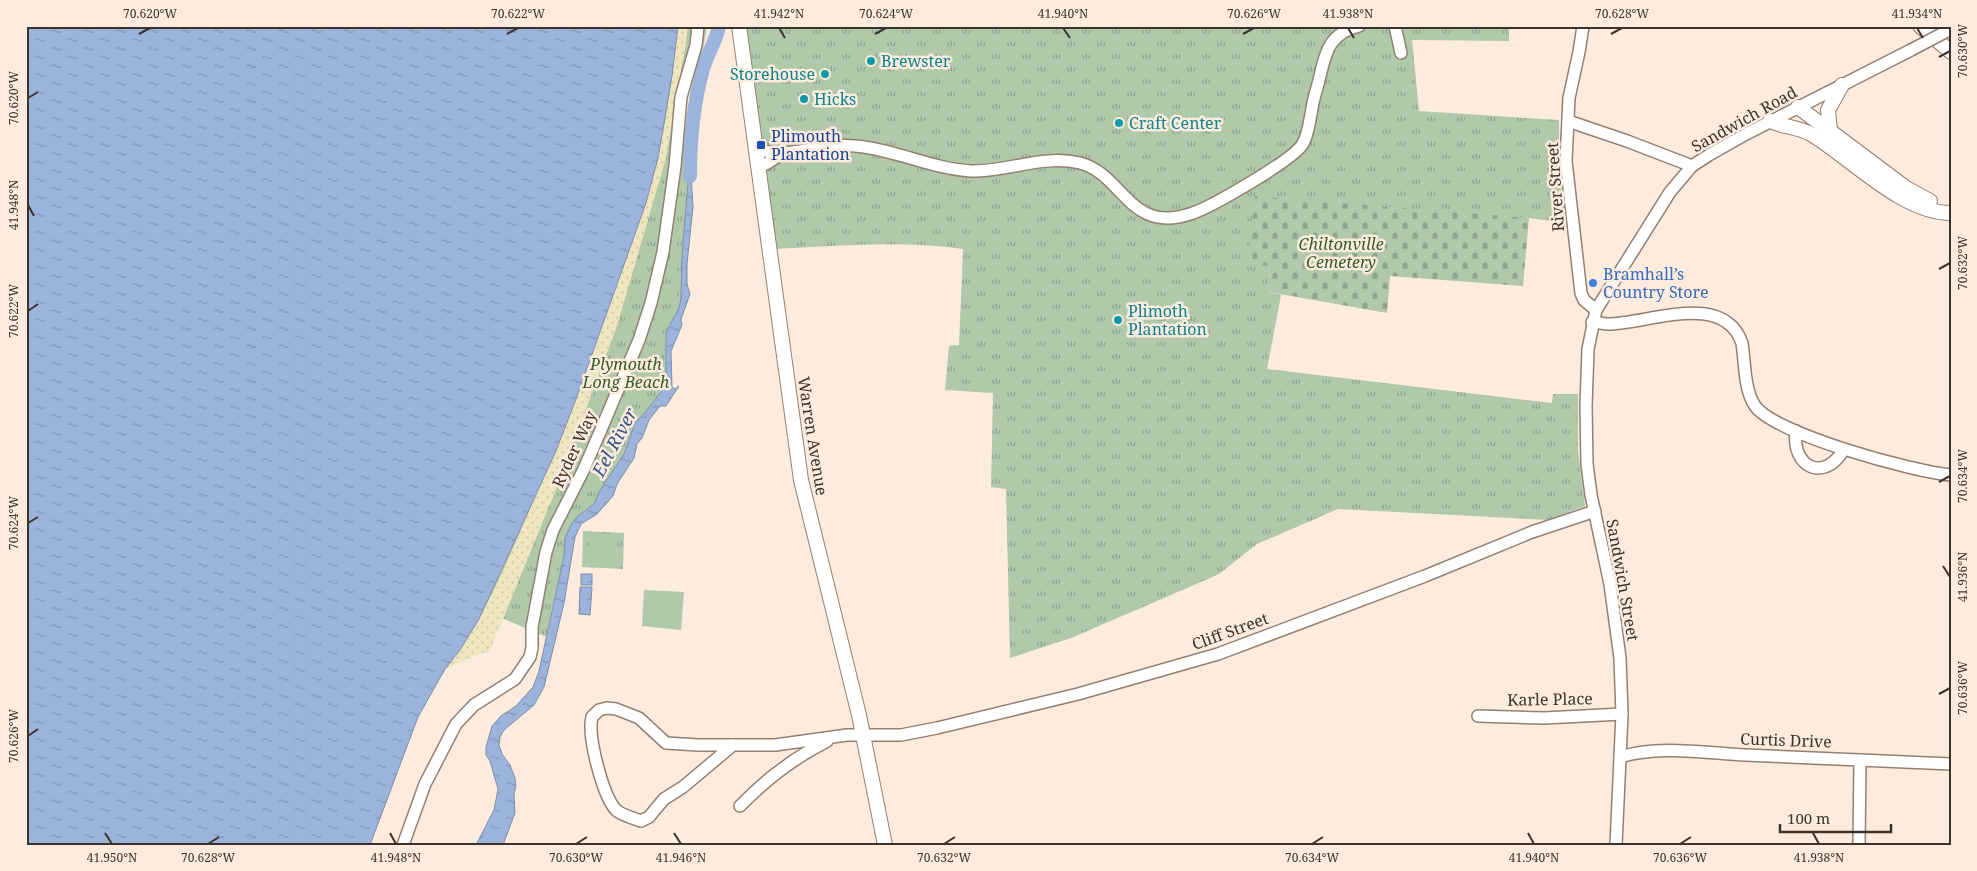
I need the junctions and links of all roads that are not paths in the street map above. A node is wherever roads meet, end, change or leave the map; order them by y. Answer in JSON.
{"nodes":[{"id":1,"x":698,"y":26,"type":"edge"},
{"id":2,"x":739,"y":26,"type":"edge"},
{"id":3,"x":1359,"y":26,"type":"edge"},
{"id":4,"x":1396,"y":26,"type":"edge"},
{"id":5,"x":1582,"y":26,"type":"edge"},
{"id":6,"x":1920,"y":26,"type":"edge"},
{"id":7,"x":1951,"y":29,"type":"edge"},
{"id":8,"x":1951,"y":52,"type":"edge"},
{"id":9,"x":1401,"y":53,"type":"dead end"},
{"id":10,"x":1842,"y":85,"type":"junction"},
{"id":11,"x":1795,"y":109,"type":"junction"},
{"id":12,"x":1568,"y":121,"type":"junction"},
{"id":13,"x":1770,"y":122,"type":"junction"},
{"id":14,"x":1830,"y":131,"type":"junction"},
{"id":15,"x":1809,"y":133,"type":"junction"},
{"id":16,"x":756,"y":158,"type":"junction"},
{"id":17,"x":1692,"y":166,"type":"junction"},
{"id":18,"x":1951,"y":204,"type":"edge"},
{"id":19,"x":1951,"y":213,"type":"edge"},
{"id":20,"x":1596,"y":310,"type":"junction"},
{"id":21,"x":1592,"y":322,"type":"junction"},
{"id":22,"x":1796,"y":431,"type":"junction"},
{"id":23,"x":1844,"y":449,"type":"junction"},
{"id":24,"x":1951,"y":475,"type":"edge"},
{"id":25,"x":1595,"y":511,"type":"junction"},
{"id":26,"x":1622,"y":714,"type":"junction"},
{"id":27,"x":1478,"y":716,"type":"dead end"},
{"id":28,"x":864,"y":735,"type":"junction"},
{"id":29,"x":833,"y":737,"type":"junction"},
{"id":30,"x":733,"y":745,"type":"junction"},
{"id":31,"x":1620,"y":757,"type":"junction"},
{"id":32,"x":1860,"y":760,"type":"junction"},
{"id":33,"x":1951,"y":764,"type":"edge"},
{"id":34,"x":740,"y":806,"type":"dead end"},
{"id":35,"x":403,"y":845,"type":"edge"},
{"id":36,"x":885,"y":845,"type":"edge"},
{"id":37,"x":1616,"y":845,"type":"edge"},
{"id":38,"x":1859,"y":845,"type":"edge"}],
"edges":[{"from":1,"to":35,"type":"street","name":"Ryder Way"},
{"from":2,"to":16,"type":"main road","name":"Warren Avenue"},
{"from":3,"to":16,"type":"street"},
{"from":4,"to":9,"type":"street"},
{"from":5,"to":12,"type":"street","name":"River Street"},
{"from":6,"to":8,"type":"main road"},
{"from":7,"to":10,"type":"street","name":"Sandwich Road","bridge":true},
{"from":10,"to":11,"type":"street","name":"Sandwich Road"},
{"from":10,"to":14,"type":"main road"},
{"from":11,"to":13,"type":"street","name":"Sandwich Road"},
{"from":11,"to":14,"type":"main road"},
{"from":11,"to":15,"type":"main road"},
{"from":12,"to":17,"type":"street"},
{"from":12,"to":20,"type":"street","name":"River Street"},
{"from":13,"to":15,"type":"main road"},
{"from":13,"to":17,"type":"street","name":"Sandwich Road"},
{"from":14,"to":18,"type":"main road"},
{"from":15,"to":19,"type":"main road"},
{"from":16,"to":28,"type":"main road","name":"Warren Avenue"},
{"from":17,"to":20,"type":"street","name":"Sandwich Road"},
{"from":20,"to":21,"type":"street","name":"Sandwich Road"},
{"from":21,"to":22,"type":"street"},
{"from":21,"to":25,"type":"street","name":"Sandwich Street"},
{"from":22,"to":23,"type":"street"},
{"from":22,"to":23,"type":"street"},
{"from":23,"to":24,"type":"street"},
{"from":25,"to":26,"type":"street","name":"Sandwich Street"},
{"from":25,"to":28,"type":"street","name":"Cliff Street"},
{"from":26,"to":27,"type":"street","name":"Karle Place"},
{"from":26,"to":31,"type":"street","name":"Sandwich Street"},
{"from":28,"to":29,"type":"street","name":"Cliff Street"},
{"from":28,"to":36,"type":"main road","name":"Warren Avenue"},
{"from":29,"to":30,"type":"street","name":"Cliff Street"},
{"from":29,"to":34,"type":"street"},
{"from":30,"to":30,"type":"street","name":"Cliff Street"},
{"from":31,"to":32,"type":"street","name":"Curtis Drive"},
{"from":31,"to":37,"type":"street","name":"Sandwich Street"},
{"from":32,"to":33,"type":"street","name":"Curtis Drive"},
{"from":32,"to":38,"type":"street"}]}
